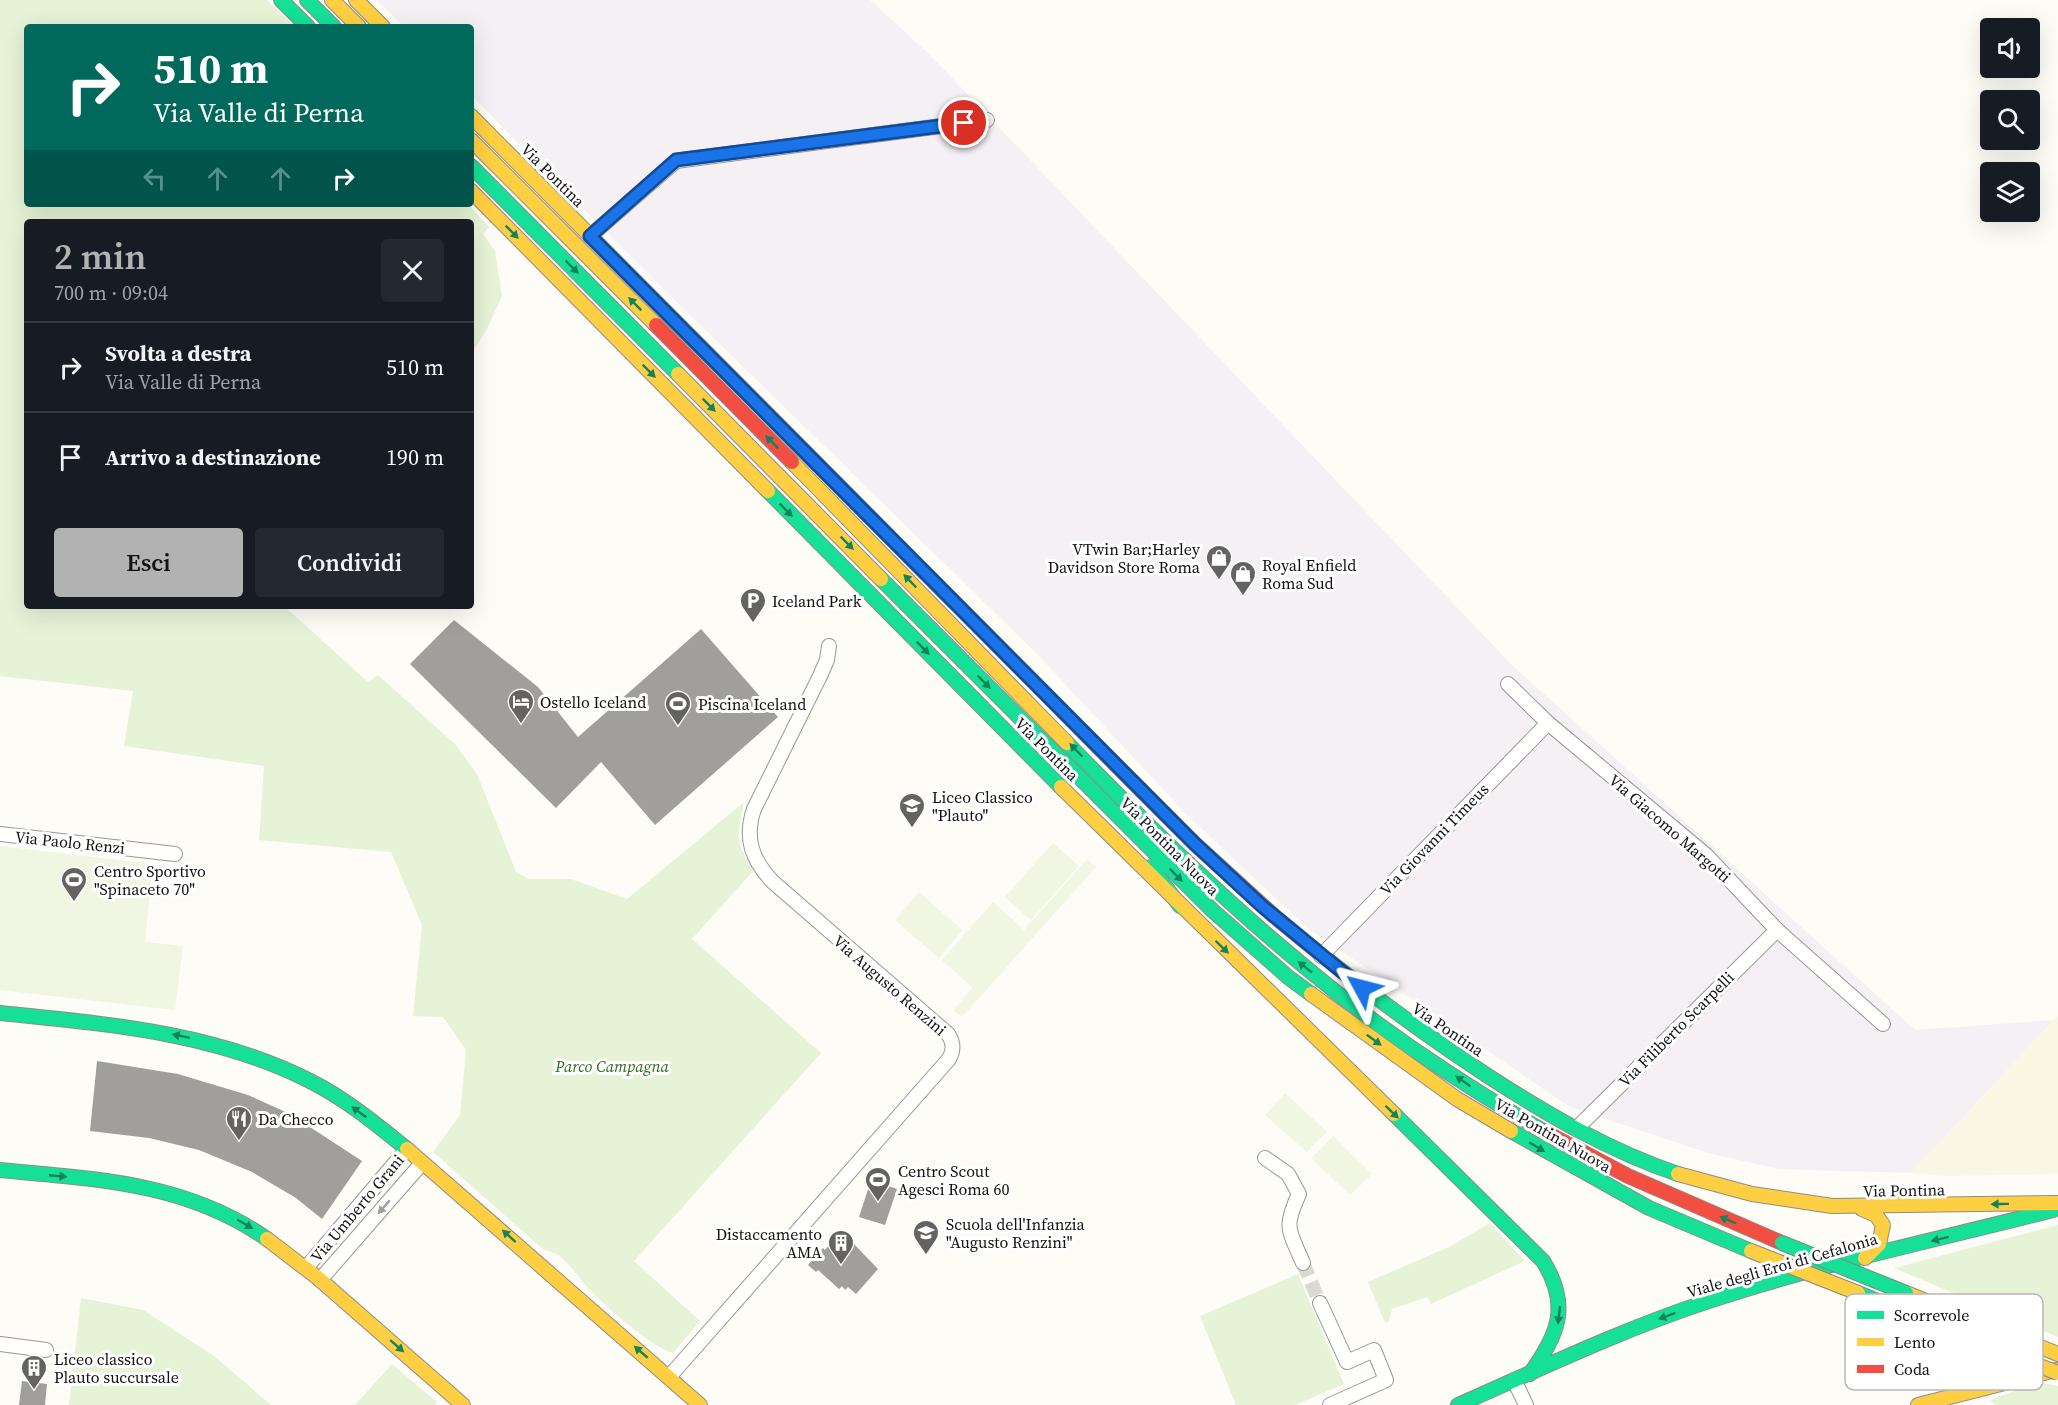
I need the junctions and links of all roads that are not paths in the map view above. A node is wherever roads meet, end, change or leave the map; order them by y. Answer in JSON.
{"nodes":[{"id":1,"x":280,"y":0,"type":"edge"},
{"id":2,"x":307,"y":0,"type":"edge"},
{"id":3,"x":332,"y":0,"type":"edge"},
{"id":4,"x":356,"y":0,"type":"edge"},
{"id":5,"x":305,"y":24,"type":"edge"},
{"id":6,"x":331,"y":24,"type":"edge"},
{"id":7,"x":356,"y":24,"type":"edge"},
{"id":8,"x":380,"y":24,"type":"edge"},
{"id":9,"x":474,"y":119,"type":"edge"},
{"id":10,"x":987,"y":120,"type":"dead end"},
{"id":11,"x":474,"y":143,"type":"edge"},
{"id":12,"x":474,"y":169,"type":"edge"},
{"id":13,"x":474,"y":193,"type":"edge"},
{"id":14,"x":590,"y":236,"type":"junction"},
{"id":15,"x":829,"y":646,"type":"dead end"},
{"id":16,"x":1508,"y":684,"type":"dead end"},
{"id":17,"x":1548,"y":723,"type":"junction"},
{"id":18,"x":1117,"y":792,"type":"joint"},
{"id":19,"x":1105,"y":805,"type":"junction"},
{"id":20,"x":0,"y":834,"type":"edge"},
{"id":21,"x":175,"y":854,"type":"dead end"},
{"id":22,"x":1180,"y":906,"type":"junction"},
{"id":23,"x":1777,"y":930,"type":"junction"},
{"id":24,"x":1321,"y":956,"type":"junction"},
{"id":25,"x":0,"y":1013,"type":"edge"},
{"id":26,"x":1883,"y":1024,"type":"dead end"},
{"id":27,"x":1576,"y":1129,"type":"junction"},
{"id":28,"x":407,"y":1149,"type":"junction"},
{"id":29,"x":1266,"y":1158,"type":"dead end"},
{"id":30,"x":422,"y":1163,"type":"junction"},
{"id":31,"x":0,"y":1170,"type":"edge"},
{"id":32,"x":2058,"y":1203,"type":"edge"},
{"id":33,"x":1854,"y":1208,"type":"junction"},
{"id":34,"x":2058,"y":1209,"type":"edge"},
{"id":35,"x":1864,"y":1259,"type":"junction"},
{"id":36,"x":1303,"y":1263,"type":"tunnel mouth"},
{"id":37,"x":306,"y":1268,"type":"junction"},
{"id":38,"x":320,"y":1280,"type":"junction"},
{"id":39,"x":1860,"y":1294,"type":"edge"},
{"id":40,"x":1907,"y":1294,"type":"edge"},
{"id":41,"x":1320,"y":1303,"type":"tunnel mouth"},
{"id":42,"x":0,"y":1344,"type":"edge"},
{"id":43,"x":46,"y":1350,"type":"dead end"},
{"id":44,"x":2043,"y":1366,"type":"edge"},
{"id":45,"x":2058,"y":1371,"type":"edge"},
{"id":46,"x":1530,"y":1374,"type":"junction"},
{"id":47,"x":2043,"y":1375,"type":"edge"},
{"id":48,"x":669,"y":1377,"type":"junction"},
{"id":49,"x":1514,"y":1380,"type":"junction"},
{"id":50,"x":1980,"y":1390,"type":"edge"},
{"id":51,"x":463,"y":1405,"type":"edge"},
{"id":52,"x":700,"y":1405,"type":"edge"},
{"id":53,"x":1330,"y":1405,"type":"edge"},
{"id":54,"x":1458,"y":1405,"type":"edge"},
{"id":55,"x":1526,"y":1405,"type":"edge"},
{"id":56,"x":1918,"y":1405,"type":"edge"}],
"edges":[{"from":1,"to":5,"type":"main road"},
{"from":2,"to":6,"type":"main road"},
{"from":3,"to":7,"type":"main road"},
{"from":4,"to":8,"type":"main road"},
{"from":9,"to":14,"type":"main road","name":"Via Pontina"},
{"from":10,"to":14,"type":"street"},
{"from":18,"to":11,"type":"main road","name":"Via Pontina","one_way":true},
{"from":12,"to":19,"type":"main road","name":"Via Pontina","one_way":true},
{"from":13,"to":22,"type":"main road","name":"Via Pontina","one_way":true},
{"from":14,"to":24,"type":"main road","name":"Via Pontina"},
{"from":15,"to":48,"type":"street","name":"Via Augusto Renzini"},
{"from":16,"to":17,"type":"street","name":"Via Giacomo Margotti"},
{"from":17,"to":23,"type":"street","name":"Via Giacomo Margotti"},
{"from":17,"to":24,"type":"street","name":"Via Giovanni Timeus"},
{"from":40,"to":18,"type":"main road","name":"Via Pontina Nuova","one_way":true,"bridge":true},
{"from":19,"to":22,"type":"main road"},
{"from":19,"to":39,"type":"main road","name":"Via Pontina Nuova","one_way":true,"bridge":true},
{"from":20,"to":21,"type":"street","name":"Via Paolo Renzi"},
{"from":22,"to":46,"type":"main road","name":"Via Pontina","one_way":true},
{"from":23,"to":26,"type":"street","name":"Via Giacomo Margotti"},
{"from":23,"to":27,"type":"street","name":"Via Filiberto Scarpelli"},
{"from":24,"to":27,"type":"main road","name":"Via Pontina"},
{"from":28,"to":25,"type":"main road","one_way":true},
{"from":27,"to":33,"type":"main road","name":"Via Pontina"},
{"from":28,"to":30,"type":"main road"},
{"from":28,"to":37,"type":"street","name":"Via Umberto Grani"},
{"from":29,"to":36,"type":"street"},
{"from":30,"to":38,"type":"street","name":"Via Umberto Grani","one_way":true},
{"from":48,"to":30,"type":"main road","one_way":true},
{"from":31,"to":37,"type":"main road","one_way":true},
{"from":32,"to":33,"type":"main road","name":"Via Pontina","one_way":true},
{"from":33,"to":35,"type":"main road"},
{"from":34,"to":35,"type":"main road","name":"Viale degli Eroi di Cefalonia","one_way":true},
{"from":35,"to":46,"type":"main road","name":"Viale degli Eroi di Cefalonia","one_way":true},
{"from":37,"to":38,"type":"main road"},
{"from":38,"to":51,"type":"main road","one_way":true},
{"from":41,"to":53,"type":"street"},
{"from":42,"to":43,"type":"street"},
{"from":44,"to":45,"type":"main road","name":"Via Pontina Nuova","one_way":true,"bridge":true},
{"from":45,"to":47,"type":"main road"},
{"from":46,"to":49,"type":"main road","name":"Viale degli Eroi di Cefalonia"},
{"from":48,"to":52,"type":"main road"},
{"from":49,"to":54,"type":"main road","name":"Viale degli Eroi di Cefalonia"},
{"from":49,"to":55,"type":"street"},
{"from":50,"to":56,"type":"main road"}]}
